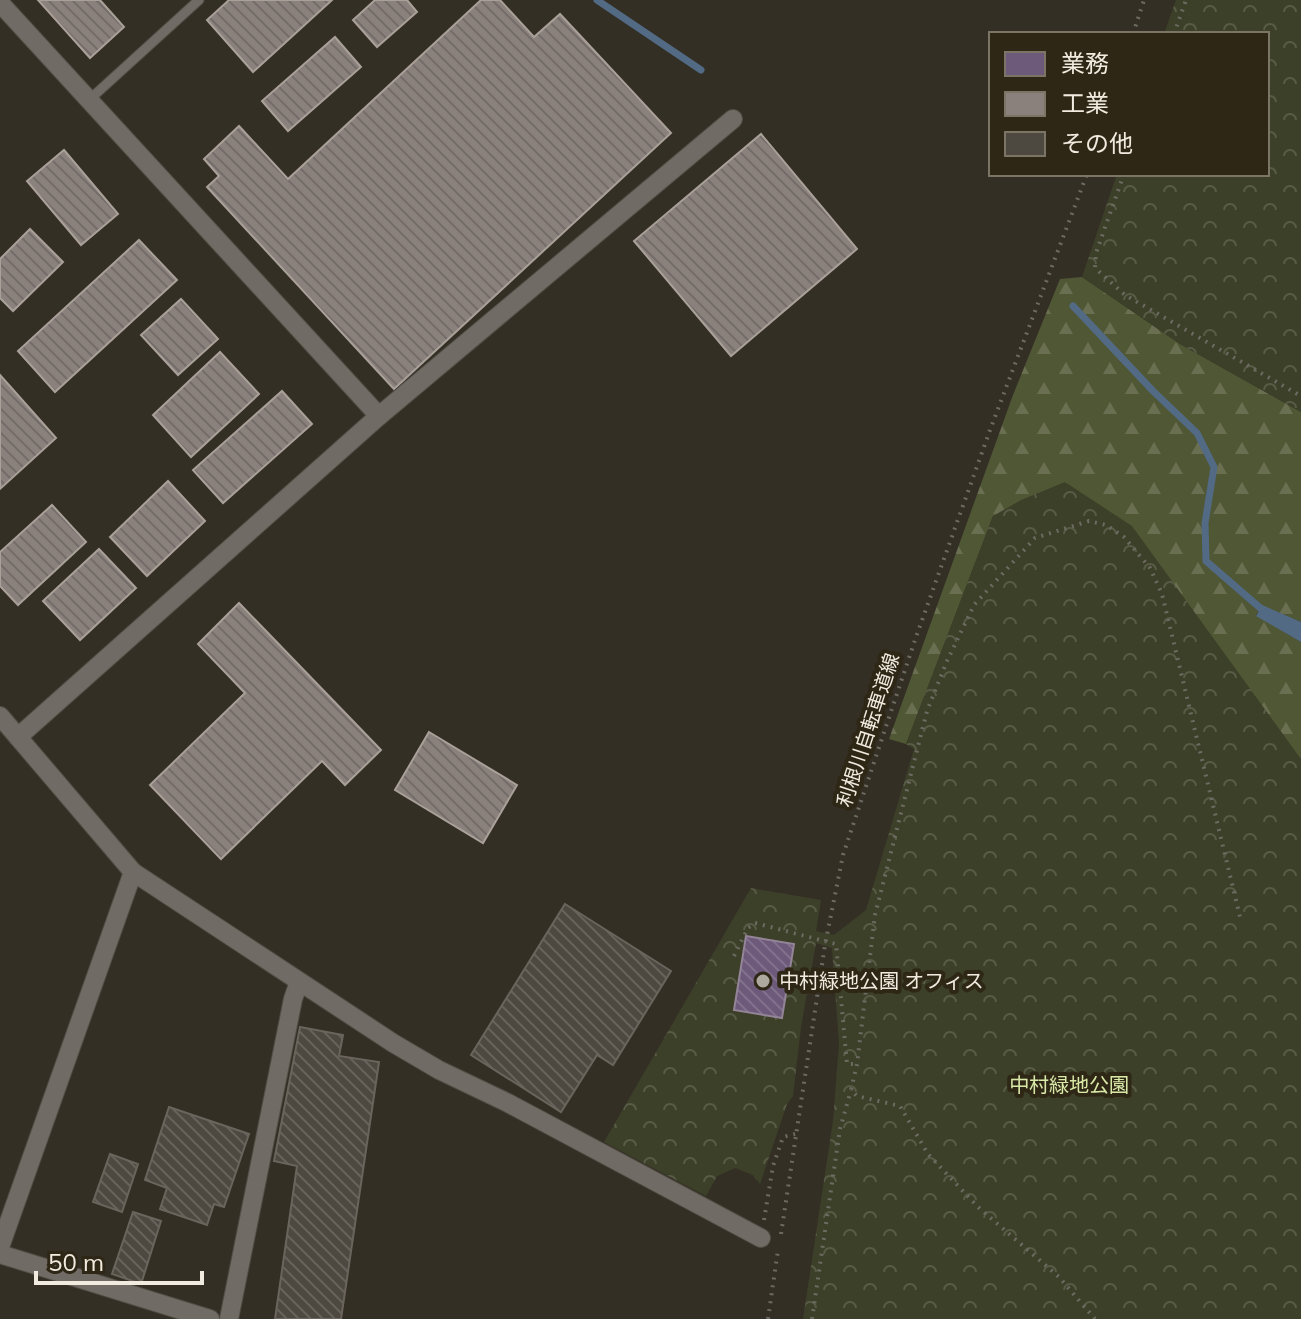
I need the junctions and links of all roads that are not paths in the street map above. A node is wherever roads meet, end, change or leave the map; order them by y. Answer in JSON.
{"nodes":[{"id":1,"x":199,"y":0,"type":"edge"},
{"id":2,"x":0,"y":3,"type":"edge"},
{"id":3,"x":89,"y":100,"type":"junction"},
{"id":4,"x":733,"y":119,"type":"dead end"},
{"id":5,"x":379,"y":416,"type":"junction"},
{"id":6,"x":0,"y":716,"type":"edge"},
{"id":7,"x":18,"y":737,"type":"junction"},
{"id":8,"x":133,"y":872,"type":"junction"},
{"id":9,"x":299,"y":982,"type":"junction"},
{"id":10,"x":761,"y":1238,"type":"road end"},
{"id":11,"x":0,"y":1247,"type":"edge"},
{"id":12,"x":0,"y":1254,"type":"edge"},
{"id":13,"x":210,"y":1319,"type":"edge"},
{"id":14,"x":229,"y":1319,"type":"edge"}],
"edges":[{"from":1,"to":3,"type":"lane"},
{"from":2,"to":3,"type":"street"},
{"from":3,"to":5,"type":"street"},
{"from":4,"to":5,"type":"street"},
{"from":5,"to":7,"type":"street"},
{"from":6,"to":7,"type":"street"},
{"from":7,"to":8,"type":"street"},
{"from":8,"to":9,"type":"street"},
{"from":8,"to":11,"type":"street"},
{"from":9,"to":10,"type":"street"},
{"from":9,"to":14,"type":"street"},
{"from":12,"to":13,"type":"street"}]}
